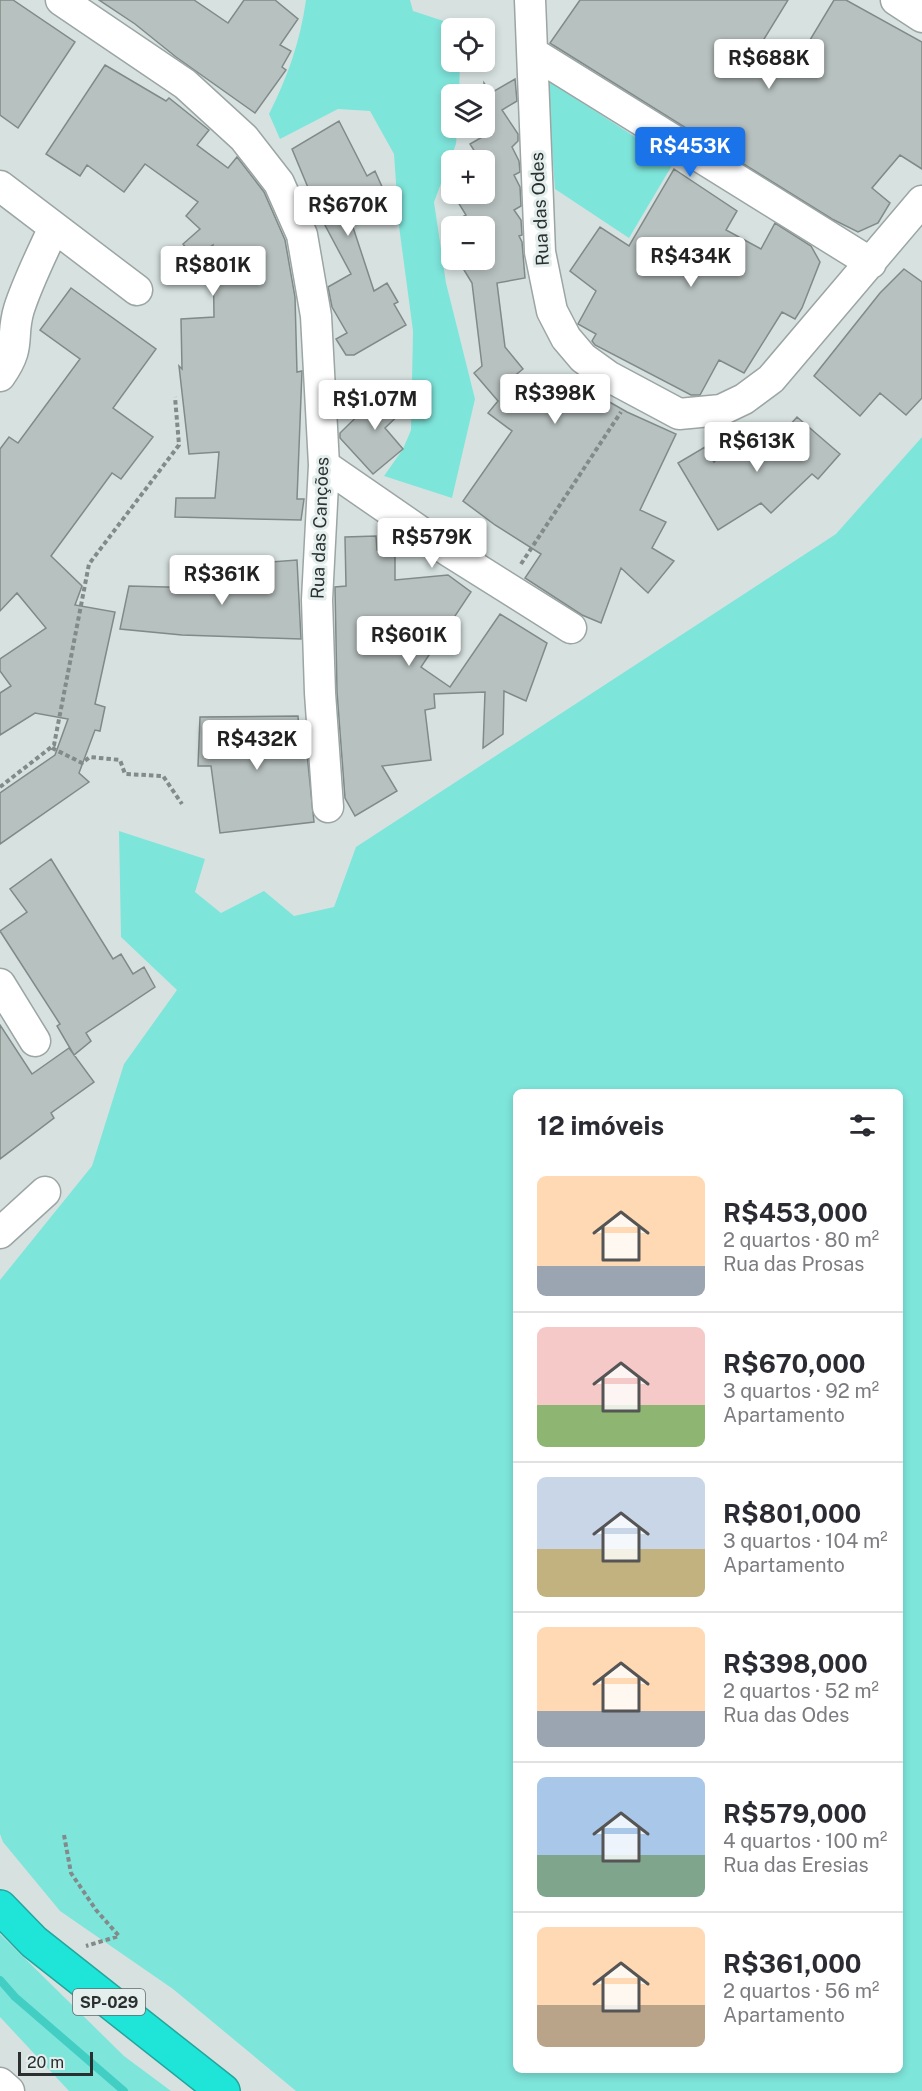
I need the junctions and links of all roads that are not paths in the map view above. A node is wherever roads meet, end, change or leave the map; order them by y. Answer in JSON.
{"nodes":[{"id":1,"x":61,"y":0,"type":"edge"},
{"id":2,"x":530,"y":0,"type":"edge"},
{"id":3,"x":896,"y":0,"type":"edge"},
{"id":4,"x":922,"y":17,"type":"edge"},
{"id":5,"x":533,"y":53,"type":"junction"},
{"id":6,"x":0,"y":186,"type":"edge"},
{"id":7,"x":922,"y":201,"type":"edge"},
{"id":8,"x":54,"y":226,"type":"junction"},
{"id":9,"x":871,"y":263,"type":"junction"},
{"id":10,"x":137,"y":290,"type":"dead end"},
{"id":11,"x":0,"y":375,"type":"edge"},
{"id":12,"x":324,"y":465,"type":"junction"},
{"id":13,"x":571,"y":628,"type":"dead end"},
{"id":14,"x":328,"y":807,"type":"dead end"},
{"id":15,"x":0,"y":984,"type":"edge"},
{"id":16,"x":35,"y":1041,"type":"dead end"},
{"id":17,"x":45,"y":1192,"type":"dead end"},
{"id":18,"x":0,"y":1233,"type":"edge"},
{"id":19,"x":0,"y":1907,"type":"edge"},
{"id":20,"x":0,"y":2083,"type":"edge"},
{"id":21,"x":9,"y":2091,"type":"edge"},
{"id":22,"x":223,"y":2091,"type":"edge"}],
"edges":[{"from":1,"to":12,"type":"street","name":"Rua das Canções"},
{"from":2,"to":5,"type":"street","name":"Rua das Odes"},
{"from":3,"to":4,"type":"street"},
{"from":5,"to":9,"type":"street"},
{"from":5,"to":9,"type":"street","name":"Rua das Odes"},
{"from":6,"to":8,"type":"street"},
{"from":7,"to":9,"type":"street","name":"Rua das Odes"},
{"from":8,"to":10,"type":"street"},
{"from":8,"to":11,"type":"street"},
{"from":12,"to":13,"type":"street"},
{"from":12,"to":14,"type":"street","name":"Rua das Canções"},
{"from":15,"to":16,"type":"street"},
{"from":17,"to":18,"type":"street"},
{"from":19,"to":22,"type":"highway","number":"SP-029"},
{"from":20,"to":21,"type":"street"}]}
